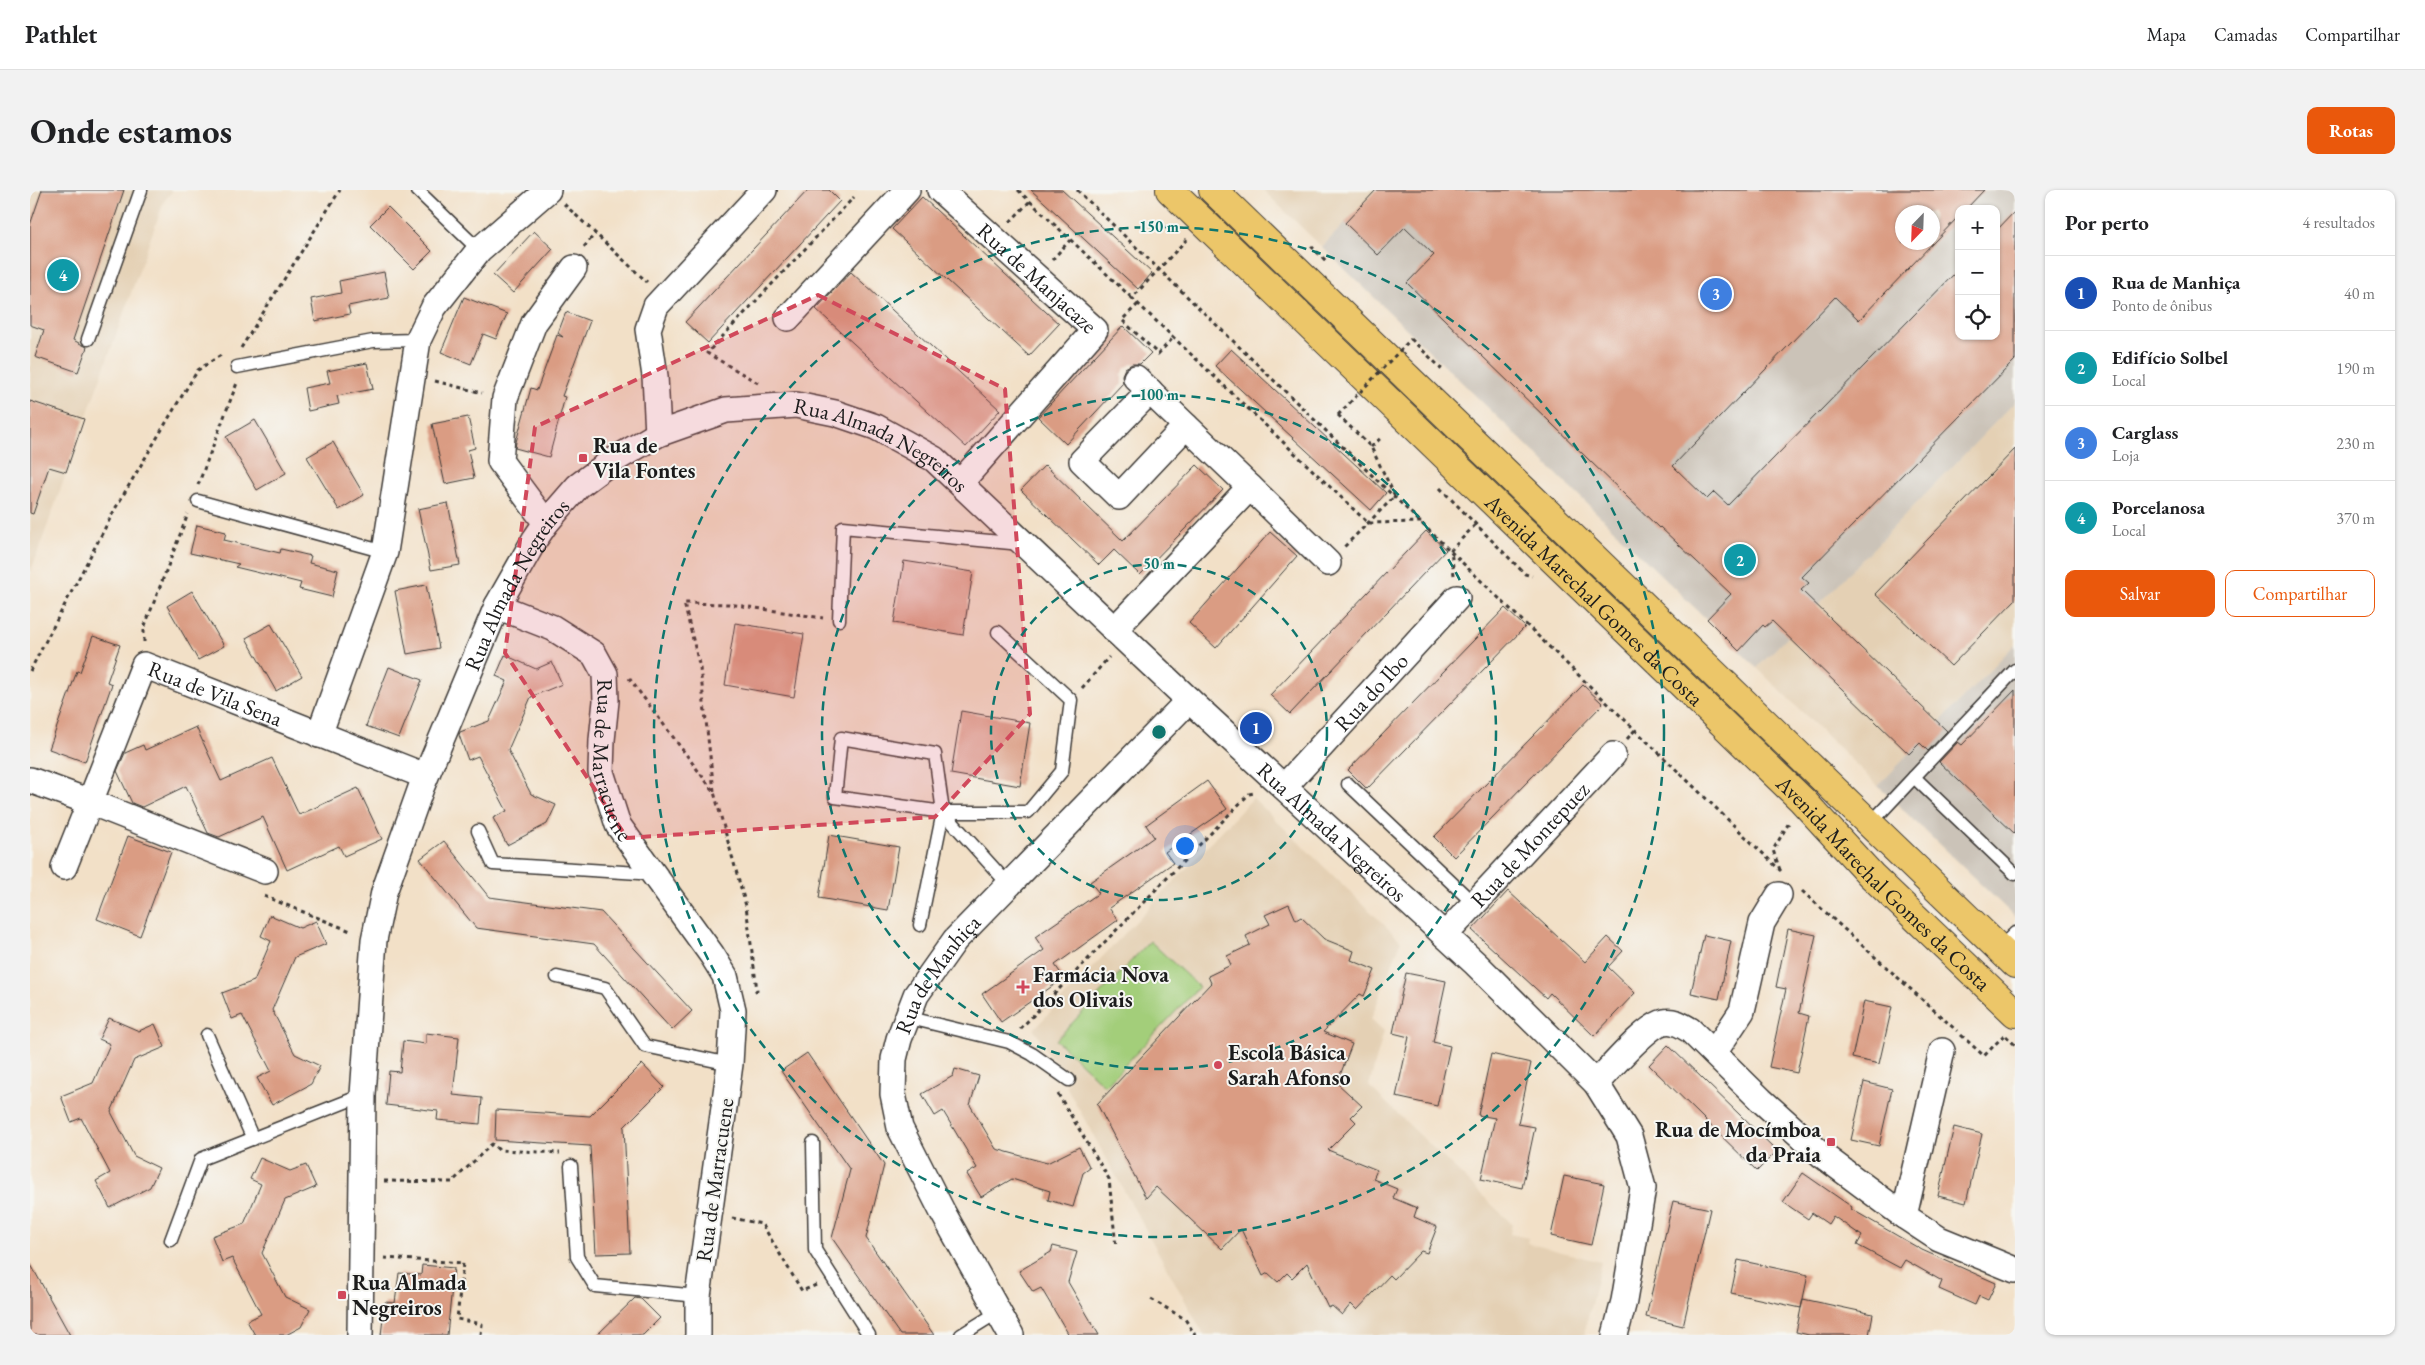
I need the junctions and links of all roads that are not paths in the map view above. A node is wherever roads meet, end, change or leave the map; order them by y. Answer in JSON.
{"nodes":[{"id":1,"x":141,"y":190,"type":"edge"},
{"id":2,"x":417,"y":190,"type":"edge"},
{"id":3,"x":764,"y":190,"type":"edge"},
{"id":4,"x":907,"y":190,"type":"edge"},
{"id":5,"x":940,"y":190,"type":"edge"},
{"id":6,"x":1170,"y":190,"type":"edge"},
{"id":7,"x":1213,"y":190,"type":"edge"},
{"id":8,"x":555,"y":196,"type":"edge"},
{"id":9,"x":479,"y":250,"type":"junction"},
{"id":10,"x":574,"y":268,"type":"dead end"},
{"id":11,"x":788,"y":318,"type":"dead end"},
{"id":12,"x":88,"y":339,"type":"dead end"},
{"id":13,"x":418,"y":340,"type":"junction"},
{"id":14,"x":237,"y":367,"type":"dead end"},
{"id":15,"x":1186,"y":426,"type":"junction"},
{"id":16,"x":658,"y":434,"type":"junction"},
{"id":17,"x":960,"y":483,"type":"junction"},
{"id":18,"x":1250,"y":487,"type":"junction"},
{"id":19,"x":198,"y":501,"type":"dead end"},
{"id":20,"x":546,"y":523,"type":"junction"},
{"id":21,"x":1024,"y":544,"type":"junction"},
{"id":22,"x":385,"y":552,"type":"junction"},
{"id":23,"x":1328,"y":563,"type":"road end"},
{"id":24,"x":1457,"y":598,"type":"road end"},
{"id":25,"x":498,"y":606,"type":"junction"},
{"id":26,"x":839,"y":620,"type":"road end"},
{"id":27,"x":998,"y":632,"type":"dead end"},
{"id":28,"x":1119,"y":634,"type":"junction"},
{"id":29,"x":2015,"y":670,"type":"edge"},
{"id":30,"x":1189,"y":700,"type":"junction"},
{"id":31,"x":319,"y":735,"type":"junction"},
{"id":32,"x":1613,"y":754,"type":"dead end"},
{"id":33,"x":425,"y":776,"type":"junction"},
{"id":34,"x":1914,"y":778,"type":"junction"},
{"id":35,"x":30,"y":780,"type":"edge"},
{"id":36,"x":1348,"y":784,"type":"dead end"},
{"id":37,"x":1284,"y":786,"type":"junction"},
{"id":38,"x":90,"y":802,"type":"junction"},
{"id":39,"x":944,"y":812,"type":"junction"},
{"id":40,"x":1870,"y":824,"type":"junction"},
{"id":41,"x":478,"y":832,"type":"dead end"},
{"id":42,"x":64,"y":868,"type":"dead end"},
{"id":43,"x":265,"y":871,"type":"dead end"},
{"id":44,"x":655,"y":874,"type":"junction"},
{"id":45,"x":2015,"y":874,"type":"edge"},
{"id":46,"x":1786,"y":882,"type":"road end"},
{"id":47,"x":1008,"y":884,"type":"junction"},
{"id":48,"x":1473,"y":904,"type":"junction"},
{"id":49,"x":920,"y":925,"type":"dead end"},
{"id":50,"x":1445,"y":935,"type":"junction"},
{"id":51,"x":2010,"y":949,"type":"edge"},
{"id":52,"x":558,"y":977,"type":"dead end"},
{"id":53,"x":906,"y":1018,"type":"junction"},
{"id":54,"x":2010,"y":1024,"type":"edge"},
{"id":55,"x":207,"y":1035,"type":"dead end"},
{"id":56,"x":1942,"y":1051,"type":"dead end"},
{"id":57,"x":1714,"y":1053,"type":"junction"},
{"id":58,"x":730,"y":1064,"type":"junction"},
{"id":59,"x":1069,"y":1080,"type":"dead end"},
{"id":60,"x":1596,"y":1082,"type":"junction"},
{"id":61,"x":363,"y":1095,"type":"junction"},
{"id":62,"x":252,"y":1139,"type":"junction"},
{"id":63,"x":813,"y":1144,"type":"dead end"},
{"id":64,"x":571,"y":1166,"type":"road end"},
{"id":65,"x":1904,"y":1216,"type":"junction"},
{"id":66,"x":171,"y":1240,"type":"dead end"},
{"id":67,"x":2015,"y":1270,"type":"edge"},
{"id":68,"x":698,"y":1296,"type":"junction"},
{"id":69,"x":998,"y":1312,"type":"junction"},
{"id":70,"x":360,"y":1335,"type":"edge"},
{"id":71,"x":698,"y":1335,"type":"edge"},
{"id":72,"x":869,"y":1335,"type":"edge"},
{"id":73,"x":961,"y":1335,"type":"edge"},
{"id":74,"x":1011,"y":1335,"type":"edge"},
{"id":75,"x":1615,"y":1335,"type":"edge"}],
"edges":[{"from":1,"to":12,"type":"lane"},
{"from":2,"to":9,"type":"lane"},
{"from":3,"to":16,"type":"street"},
{"from":4,"to":11,"type":"street"},
{"from":5,"to":17,"type":"street","name":"Rua de Manjacaze"},
{"from":6,"to":54,"type":"main road","name":"Avenida Marechal Gomes da Costa"},
{"from":7,"to":40,"type":"main road","name":"Avenida Marechal Gomes da Costa"},
{"from":8,"to":9,"type":"street"},
{"from":9,"to":13,"type":"street"},
{"from":10,"to":20,"type":"street"},
{"from":13,"to":14,"type":"lane"},
{"from":13,"to":22,"type":"street"},
{"from":15,"to":15,"type":"street"},
{"from":15,"to":18,"type":"street"},
{"from":16,"to":17,"type":"street","name":"Rua Almada Negreiros"},
{"from":16,"to":20,"type":"street","name":"Rua Almada Negreiros"},
{"from":17,"to":21,"type":"street","name":"Rua Almada Negreiros"},
{"from":18,"to":23,"type":"street"},
{"from":18,"to":28,"type":"street"},
{"from":19,"to":22,"type":"lane"},
{"from":20,"to":25,"type":"street","name":"Rua Almada Negreiros"},
{"from":21,"to":26,"type":"lane"},
{"from":21,"to":28,"type":"street","name":"Rua Almada Negreiros"},
{"from":22,"to":31,"type":"street"},
{"from":24,"to":37,"type":"street","name":"Rua do Ibo"},
{"from":25,"to":33,"type":"street","name":"Rua Almada Negreiros"},
{"from":25,"to":44,"type":"street","name":"Rua de Marracuene"},
{"from":27,"to":39,"type":"lane"},
{"from":28,"to":30,"type":"street","name":"Rua Almada Negreiros"},
{"from":29,"to":34,"type":"lane"},
{"from":30,"to":37,"type":"street","name":"Rua Almada Negreiros"},
{"from":30,"to":47,"type":"street","name":"Rua de Manhiça"},
{"from":31,"to":33,"type":"street","name":"Rua de Vila Sena"},
{"from":31,"to":38,"type":"street","name":"Rua de Vila Sena"},
{"from":32,"to":48,"type":"street","name":"Rua de Montepuez"},
{"from":33,"to":61,"type":"street","name":"Rua Almada Negreiros"},
{"from":34,"to":40,"type":"lane"},
{"from":34,"to":45,"type":"lane"},
{"from":35,"to":38,"type":"street"},
{"from":36,"to":48,"type":"lane"},
{"from":37,"to":50,"type":"street","name":"Rua Almada Negreiros"},
{"from":38,"to":42,"type":"street","name":"Rua de Vila Sena"},
{"from":38,"to":43,"type":"street"},
{"from":39,"to":39,"type":"lane"},
{"from":39,"to":47,"type":"lane"},
{"from":39,"to":49,"type":"lane"},
{"from":40,"to":51,"type":"main road","name":"Avenida Marechal Gomes da Costa"},
{"from":41,"to":44,"type":"lane","name":"Rua de Marracuene"},
{"from":44,"to":58,"type":"street","name":"Rua de Marracuene"},
{"from":46,"to":57,"type":"street"},
{"from":47,"to":53,"type":"street","name":"Rua de Manhiça"},
{"from":48,"to":50,"type":"street","name":"Rua de Montepuez"},
{"from":50,"to":60,"type":"street","name":"Rua Almada Negreiros"},
{"from":52,"to":58,"type":"lane"},
{"from":53,"to":59,"type":"lane"},
{"from":53,"to":69,"type":"street","name":"Rua de Manhiça"},
{"from":55,"to":62,"type":"lane"},
{"from":56,"to":65,"type":"street"},
{"from":57,"to":60,"type":"street"},
{"from":57,"to":65,"type":"street"},
{"from":58,"to":68,"type":"street","name":"Rua de Marracuene"},
{"from":60,"to":75,"type":"street","name":"Rua Almada Negreiros"},
{"from":61,"to":62,"type":"lane"},
{"from":61,"to":70,"type":"street","name":"Rua Almada Negreiros"},
{"from":62,"to":66,"type":"lane"},
{"from":63,"to":72,"type":"lane"},
{"from":64,"to":68,"type":"lane"},
{"from":65,"to":67,"type":"street"},
{"from":68,"to":71,"type":"street","name":"Rua de Marracuene"},
{"from":69,"to":73,"type":"lane"},
{"from":69,"to":74,"type":"street","name":"Rua de Manhiça"}]}
